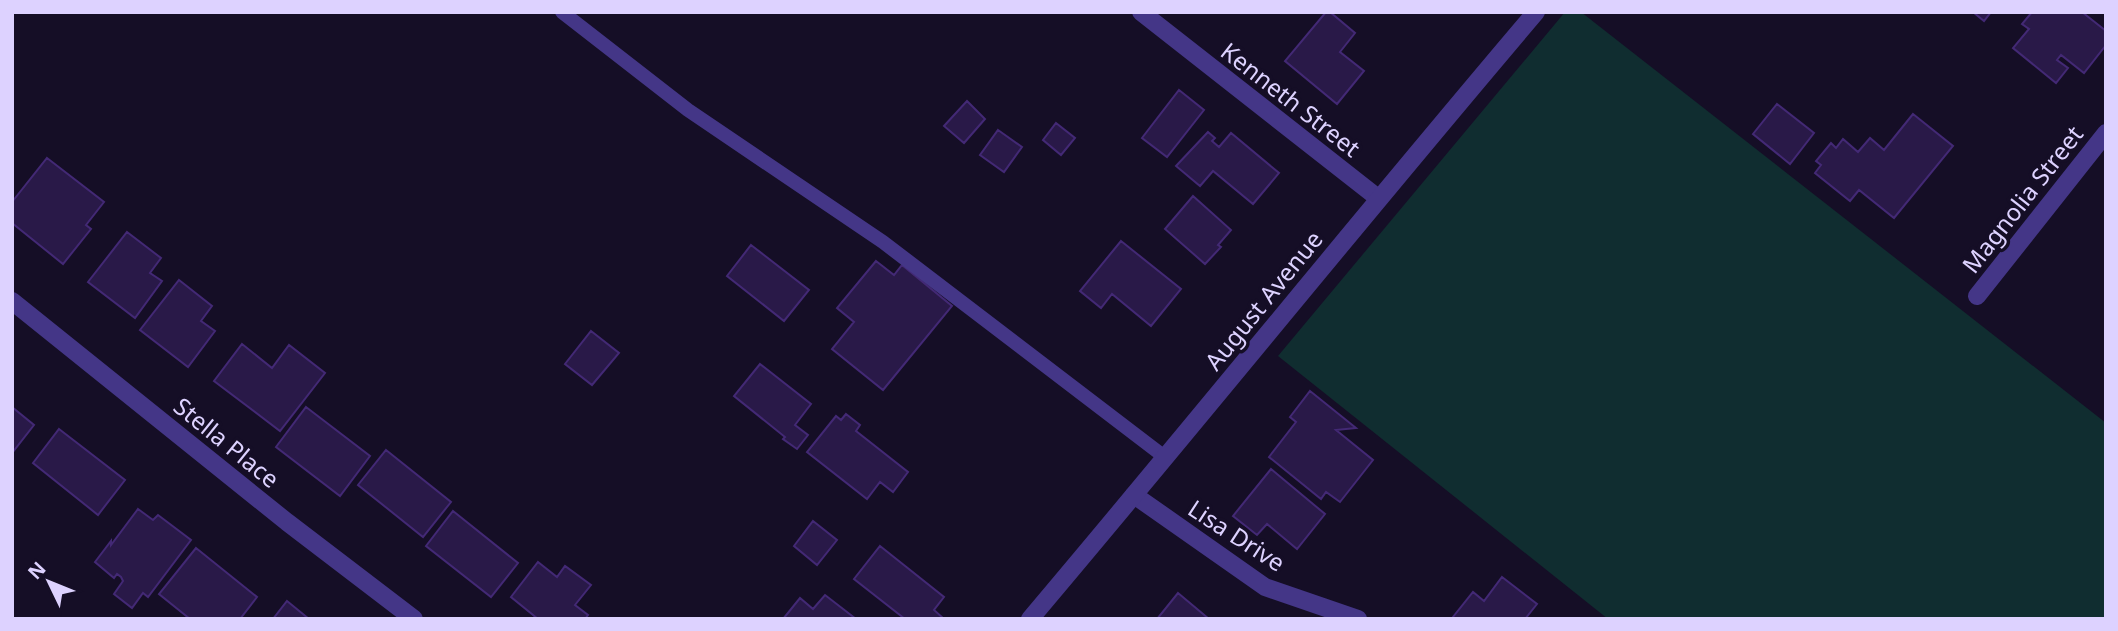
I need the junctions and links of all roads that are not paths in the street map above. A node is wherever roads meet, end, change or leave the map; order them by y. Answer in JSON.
{"nodes":[{"id":1,"x":562,"y":12,"type":"edge"},
{"id":2,"x":1142,"y":12,"type":"edge"},
{"id":3,"x":1536,"y":12,"type":"edge"},
{"id":4,"x":2106,"y":133,"type":"edge"},
{"id":5,"x":1378,"y":198,"type":"junction"},
{"id":6,"x":1977,"y":296,"type":"dead end"},
{"id":7,"x":12,"y":301,"type":"edge"},
{"id":8,"x":1166,"y":458,"type":"junction"},
{"id":9,"x":1135,"y":495,"type":"junction"},
{"id":10,"x":414,"y":619,"type":"edge"},
{"id":11,"x":1030,"y":619,"type":"edge"},
{"id":12,"x":1358,"y":619,"type":"edge"}],
"edges":[{"from":1,"to":8,"type":"lane"},
{"from":2,"to":5,"type":"street","name":"Kenneth Street"},
{"from":3,"to":5,"type":"street","name":"August Avenue"},
{"from":4,"to":6,"type":"street","name":"Magnolia Street"},
{"from":5,"to":8,"type":"street","name":"August Avenue"},
{"from":7,"to":10,"type":"street","name":"Stella Place"},
{"from":8,"to":9,"type":"street","name":"August Avenue"},
{"from":9,"to":11,"type":"street","name":"August Avenue"},
{"from":9,"to":12,"type":"street","name":"Lisa Drive"}]}
